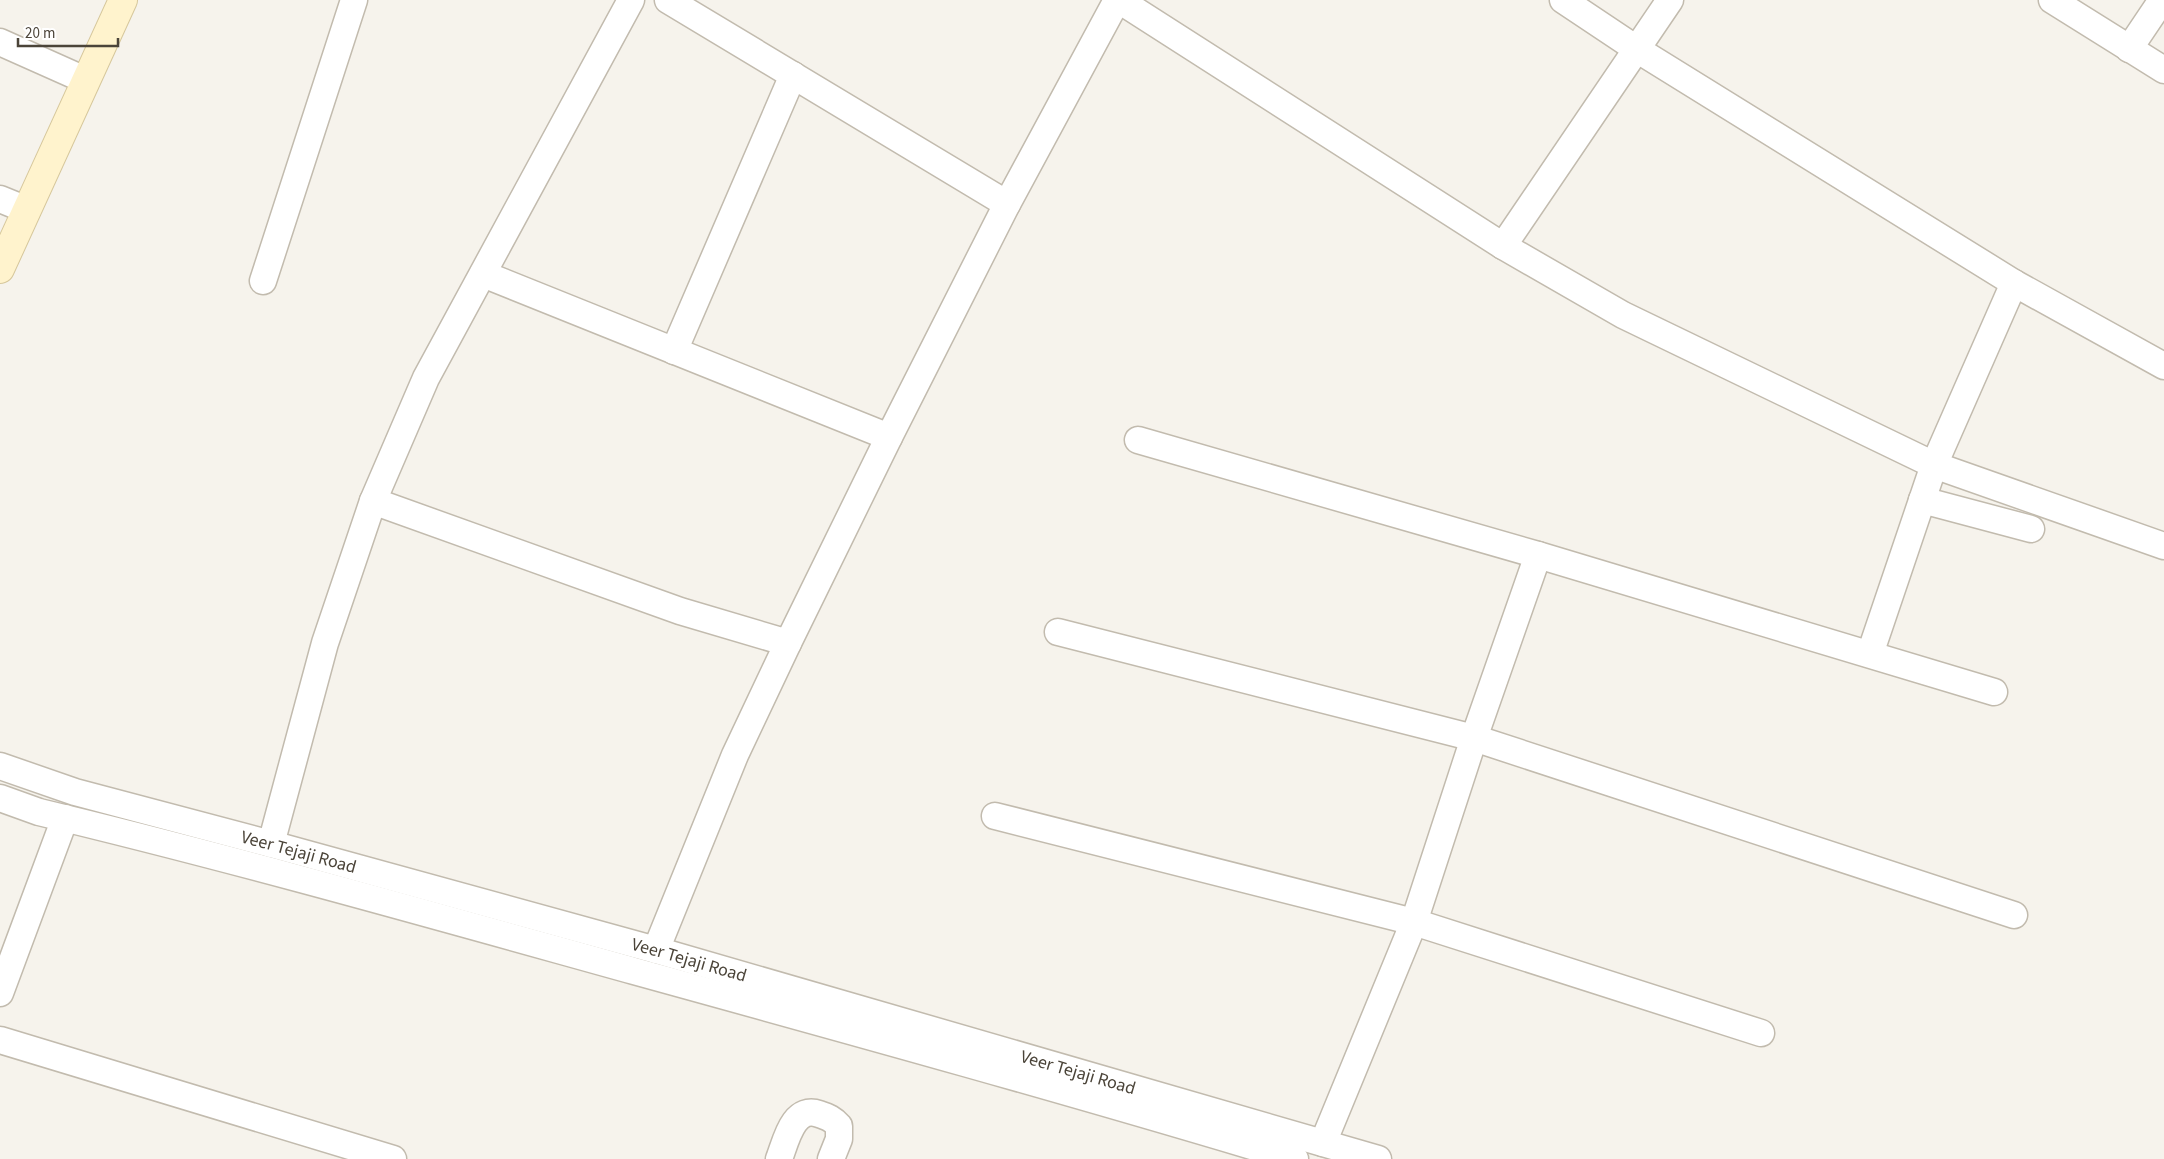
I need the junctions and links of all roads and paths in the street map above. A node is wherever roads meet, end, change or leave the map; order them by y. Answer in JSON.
{"nodes":[{"id":1,"x":123,"y":0,"type":"edge"},
{"id":2,"x":354,"y":0,"type":"edge"},
{"id":3,"x":631,"y":0,"type":"edge"},
{"id":4,"x":668,"y":0,"type":"edge"},
{"id":5,"x":1118,"y":0,"type":"edge"},
{"id":6,"x":1563,"y":0,"type":"edge"},
{"id":7,"x":1670,"y":0,"type":"edge"},
{"id":8,"x":2052,"y":0,"type":"edge"},
{"id":9,"x":2162,"y":0,"type":"edge"},
{"id":10,"x":0,"y":42,"type":"edge"},
{"id":11,"x":2129,"y":49,"type":"junction"},
{"id":12,"x":1638,"y":50,"type":"junction"},
{"id":13,"x":2164,"y":70,"type":"edge"},
{"id":14,"x":793,"y":75,"type":"junction"},
{"id":15,"x":85,"y":80,"type":"junction"},
{"id":16,"x":0,"y":199,"type":"edge"},
{"id":17,"x":1007,"y":204,"type":"junction"},
{"id":18,"x":27,"y":210,"type":"junction"},
{"id":19,"x":1503,"y":246,"type":"junction"},
{"id":20,"x":0,"y":269,"type":"edge"},
{"id":21,"x":483,"y":274,"type":"junction"},
{"id":22,"x":263,"y":282,"type":"dead end"},
{"id":23,"x":2014,"y":283,"type":"junction"},
{"id":24,"x":674,"y":351,"type":"junction"},
{"id":25,"x":2164,"y":366,"type":"edge"},
{"id":26,"x":889,"y":438,"type":"junction"},
{"id":27,"x":1138,"y":440,"type":"dead end"},
{"id":28,"x":1934,"y":465,"type":"junction"},
{"id":29,"x":1922,"y":500,"type":"junction"},
{"id":30,"x":373,"y":501,"type":"junction"},
{"id":31,"x":2031,"y":529,"type":"dead end"},
{"id":32,"x":2164,"y":546,"type":"edge"},
{"id":33,"x":1538,"y":555,"type":"junction"},
{"id":34,"x":1058,"y":632,"type":"dead end"},
{"id":35,"x":788,"y":644,"type":"junction"},
{"id":36,"x":1870,"y":654,"type":"junction"},
{"id":37,"x":1994,"y":692,"type":"dead end"},
{"id":38,"x":1474,"y":738,"type":"junction"},
{"id":39,"x":0,"y":766,"type":"edge"},
{"id":40,"x":0,"y":798,"type":"edge"},
{"id":41,"x":995,"y":816,"type":"dead end"},
{"id":42,"x":65,"y":818,"type":"junction"},
{"id":43,"x":271,"y":844,"type":"junction"},
{"id":44,"x":2014,"y":915,"type":"dead end"},
{"id":45,"x":1414,"y":922,"type":"junction"},
{"id":46,"x":656,"y":950,"type":"junction"},
{"id":47,"x":0,"y":993,"type":"edge"},
{"id":48,"x":1761,"y":1033,"type":"dead end"},
{"id":49,"x":0,"y":1040,"type":"edge"},
{"id":50,"x":1323,"y":1143,"type":"junction"},
{"id":51,"x":393,"y":1159,"type":"edge"},
{"id":52,"x":779,"y":1159,"type":"edge"},
{"id":53,"x":831,"y":1159,"type":"edge"},
{"id":54,"x":1295,"y":1159,"type":"edge"},
{"id":55,"x":1378,"y":1159,"type":"edge"}],
"edges":[{"from":1,"to":15,"type":"main road"},
{"from":2,"to":22,"type":"street"},
{"from":3,"to":21,"type":"street"},
{"from":4,"to":14,"type":"street"},
{"from":5,"to":17,"type":"street"},
{"from":5,"to":19,"type":"street"},
{"from":6,"to":12,"type":"street"},
{"from":7,"to":12,"type":"street"},
{"from":8,"to":11,"type":"street"},
{"from":9,"to":11,"type":"street"},
{"from":10,"to":15,"type":"street"},
{"from":11,"to":13,"type":"street"},
{"from":12,"to":19,"type":"street"},
{"from":12,"to":23,"type":"street"},
{"from":14,"to":17,"type":"street"},
{"from":14,"to":24,"type":"street"},
{"from":15,"to":18,"type":"main road"},
{"from":16,"to":18,"type":"street"},
{"from":17,"to":26,"type":"street"},
{"from":18,"to":20,"type":"main road"},
{"from":19,"to":28,"type":"street"},
{"from":21,"to":24,"type":"street"},
{"from":21,"to":30,"type":"street"},
{"from":23,"to":25,"type":"street"},
{"from":23,"to":28,"type":"street"},
{"from":24,"to":26,"type":"street"},
{"from":26,"to":35,"type":"street"},
{"from":27,"to":33,"type":"street"},
{"from":28,"to":29,"type":"street"},
{"from":28,"to":32,"type":"street"},
{"from":29,"to":31,"type":"street"},
{"from":29,"to":36,"type":"street"},
{"from":30,"to":35,"type":"street"},
{"from":30,"to":43,"type":"street"},
{"from":33,"to":36,"type":"street"},
{"from":33,"to":38,"type":"street"},
{"from":34,"to":38,"type":"street"},
{"from":35,"to":46,"type":"street"},
{"from":36,"to":37,"type":"street"},
{"from":38,"to":44,"type":"street"},
{"from":38,"to":45,"type":"street"},
{"from":39,"to":43,"type":"street","name":"Veer Tejaji Road"},
{"from":40,"to":42,"type":"street","name":"Veer Tejaji Road"},
{"from":41,"to":45,"type":"street"},
{"from":42,"to":47,"type":"street"},
{"from":42,"to":54,"type":"street","name":"Veer Tejaji Road"},
{"from":43,"to":46,"type":"street","name":"Veer Tejaji Road"},
{"from":45,"to":48,"type":"street"},
{"from":45,"to":50,"type":"street"},
{"from":46,"to":50,"type":"street","name":"Veer Tejaji Road"},
{"from":49,"to":51,"type":"street"},
{"from":50,"to":55,"type":"street","name":"Veer Tejaji Road"},
{"from":52,"to":53,"type":"street"}]}
